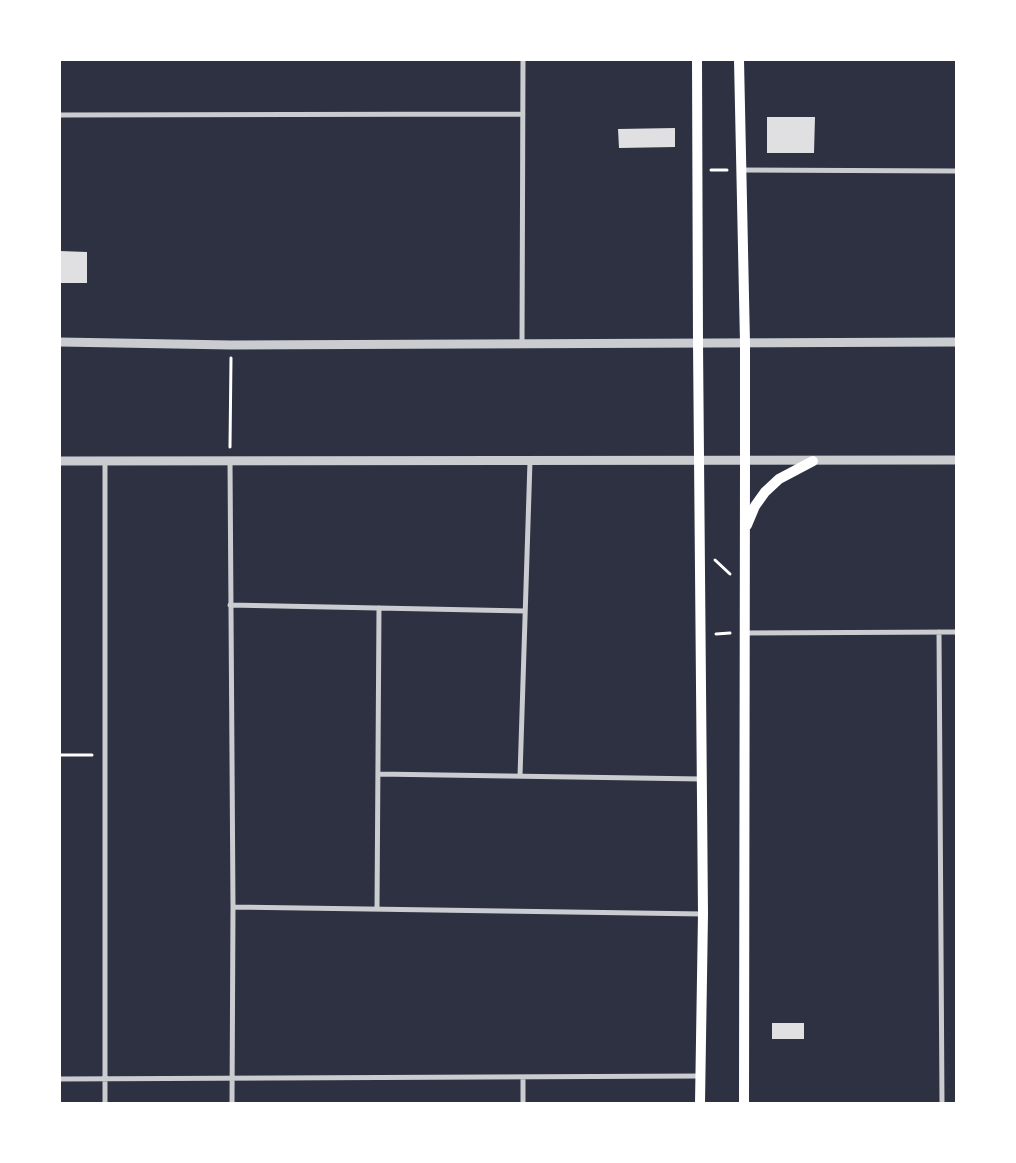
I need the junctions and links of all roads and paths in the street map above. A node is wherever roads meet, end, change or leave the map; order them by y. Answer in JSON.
{"nodes":[{"id":1,"x":523,"y":60,"type":"edge"},
{"id":2,"x":697,"y":60,"type":"edge"},
{"id":3,"x":739,"y":60,"type":"edge"},
{"id":4,"x":523,"y":114,"type":"junction"},
{"id":5,"x":60,"y":115,"type":"edge"},
{"id":6,"x":698,"y":169,"type":"junction"},
{"id":7,"x":741,"y":170,"type":"junction"},
{"id":8,"x":956,"y":171,"type":"edge"},
{"id":9,"x":60,"y":342,"type":"edge"},
{"id":10,"x":956,"y":342,"type":"edge"},
{"id":11,"x":698,"y":343,"type":"junction"},
{"id":12,"x":744,"y":343,"type":"junction"},
{"id":13,"x":522,"y":344,"type":"junction"},
{"id":14,"x":231,"y":345,"type":"junction"},
{"id":15,"x":956,"y":460,"type":"edge"},
{"id":16,"x":60,"y":461,"type":"edge"},
{"id":17,"x":105,"y":461,"type":"junction"},
{"id":18,"x":230,"y":461,"type":"junction"},
{"id":19,"x":530,"y":461,"type":"junction"},
{"id":20,"x":699,"y":461,"type":"junction"},
{"id":21,"x":745,"y":461,"type":"junction"},
{"id":22,"x":813,"y":461,"type":"junction"},
{"id":23,"x":744,"y":531,"type":"junction"},
{"id":24,"x":700,"y":545,"type":"junction"},
{"id":25,"x":745,"y":588,"type":"junction"},
{"id":26,"x":230,"y":605,"type":"junction"},
{"id":27,"x":379,"y":608,"type":"junction"},
{"id":28,"x":525,"y":611,"type":"junction"},
{"id":29,"x":939,"y":632,"type":"junction"},
{"id":30,"x":956,"y":632,"type":"edge"},
{"id":31,"x":744,"y":633,"type":"junction"},
{"id":32,"x":700,"y":634,"type":"junction"},
{"id":33,"x":60,"y":755,"type":"edge"},
{"id":34,"x":105,"y":755,"type":"junction"},
{"id":35,"x":378,"y":774,"type":"junction"},
{"id":36,"x":520,"y":776,"type":"junction"},
{"id":37,"x":701,"y":779,"type":"junction"},
{"id":38,"x":233,"y":907,"type":"junction"},
{"id":39,"x":377,"y":909,"type":"junction"},
{"id":40,"x":703,"y":914,"type":"junction"},
{"id":41,"x":700,"y":1076,"type":"junction"},
{"id":42,"x":523,"y":1077,"type":"junction"},
{"id":43,"x":232,"y":1078,"type":"junction"},
{"id":44,"x":60,"y":1079,"type":"edge"},
{"id":45,"x":105,"y":1079,"type":"junction"},
{"id":46,"x":105,"y":1103,"type":"edge"},
{"id":47,"x":232,"y":1103,"type":"edge"},
{"id":48,"x":523,"y":1103,"type":"edge"},
{"id":49,"x":700,"y":1103,"type":"edge"},
{"id":50,"x":744,"y":1103,"type":"edge"},
{"id":51,"x":942,"y":1103,"type":"edge"}],
"edges":[{"from":1,"to":4,"type":"street"},
{"from":2,"to":6,"type":"main road"},
{"from":3,"to":7,"type":"main road"},
{"from":4,"to":5,"type":"street"},
{"from":4,"to":13,"type":"street"},
{"from":6,"to":7,"type":"path"},
{"from":6,"to":11,"type":"main road"},
{"from":7,"to":8,"type":"street"},
{"from":7,"to":12,"type":"main road"},
{"from":9,"to":14,"type":"street"},
{"from":10,"to":12,"type":"street"},
{"from":11,"to":12,"type":"street"},
{"from":11,"to":13,"type":"street"},
{"from":11,"to":20,"type":"main road"},
{"from":12,"to":21,"type":"main road"},
{"from":13,"to":14,"type":"street"},
{"from":14,"to":18,"type":"path"},
{"from":15,"to":22,"type":"street"},
{"from":16,"to":17,"type":"street"},
{"from":17,"to":18,"type":"street"},
{"from":17,"to":34,"type":"street"},
{"from":18,"to":19,"type":"street"},
{"from":18,"to":26,"type":"street"},
{"from":19,"to":20,"type":"street"},
{"from":19,"to":28,"type":"street"},
{"from":20,"to":21,"type":"street"},
{"from":20,"to":24,"type":"main road"},
{"from":21,"to":22,"type":"street"},
{"from":21,"to":23,"type":"main road"},
{"from":22,"to":23,"type":"main road"},
{"from":23,"to":25,"type":"main road"},
{"from":24,"to":25,"type":"path"},
{"from":24,"to":32,"type":"main road"},
{"from":25,"to":31,"type":"main road"},
{"from":26,"to":27,"type":"street"},
{"from":26,"to":38,"type":"street"},
{"from":27,"to":28,"type":"street"},
{"from":27,"to":35,"type":"street"},
{"from":28,"to":36,"type":"street"},
{"from":29,"to":30,"type":"street"},
{"from":29,"to":31,"type":"street"},
{"from":29,"to":51,"type":"street"},
{"from":31,"to":32,"type":"path"},
{"from":31,"to":50,"type":"main road"},
{"from":32,"to":37,"type":"main road"},
{"from":33,"to":34,"type":"path"},
{"from":34,"to":45,"type":"street"},
{"from":35,"to":36,"type":"street"},
{"from":35,"to":39,"type":"street"},
{"from":36,"to":37,"type":"street"},
{"from":37,"to":40,"type":"main road"},
{"from":38,"to":39,"type":"street"},
{"from":38,"to":43,"type":"street"},
{"from":39,"to":40,"type":"street"},
{"from":40,"to":41,"type":"main road"},
{"from":41,"to":42,"type":"street"},
{"from":41,"to":49,"type":"main road"},
{"from":42,"to":43,"type":"street"},
{"from":42,"to":48,"type":"street"},
{"from":43,"to":45,"type":"street"},
{"from":43,"to":47,"type":"street"},
{"from":44,"to":45,"type":"street"},
{"from":45,"to":46,"type":"street"}]}
